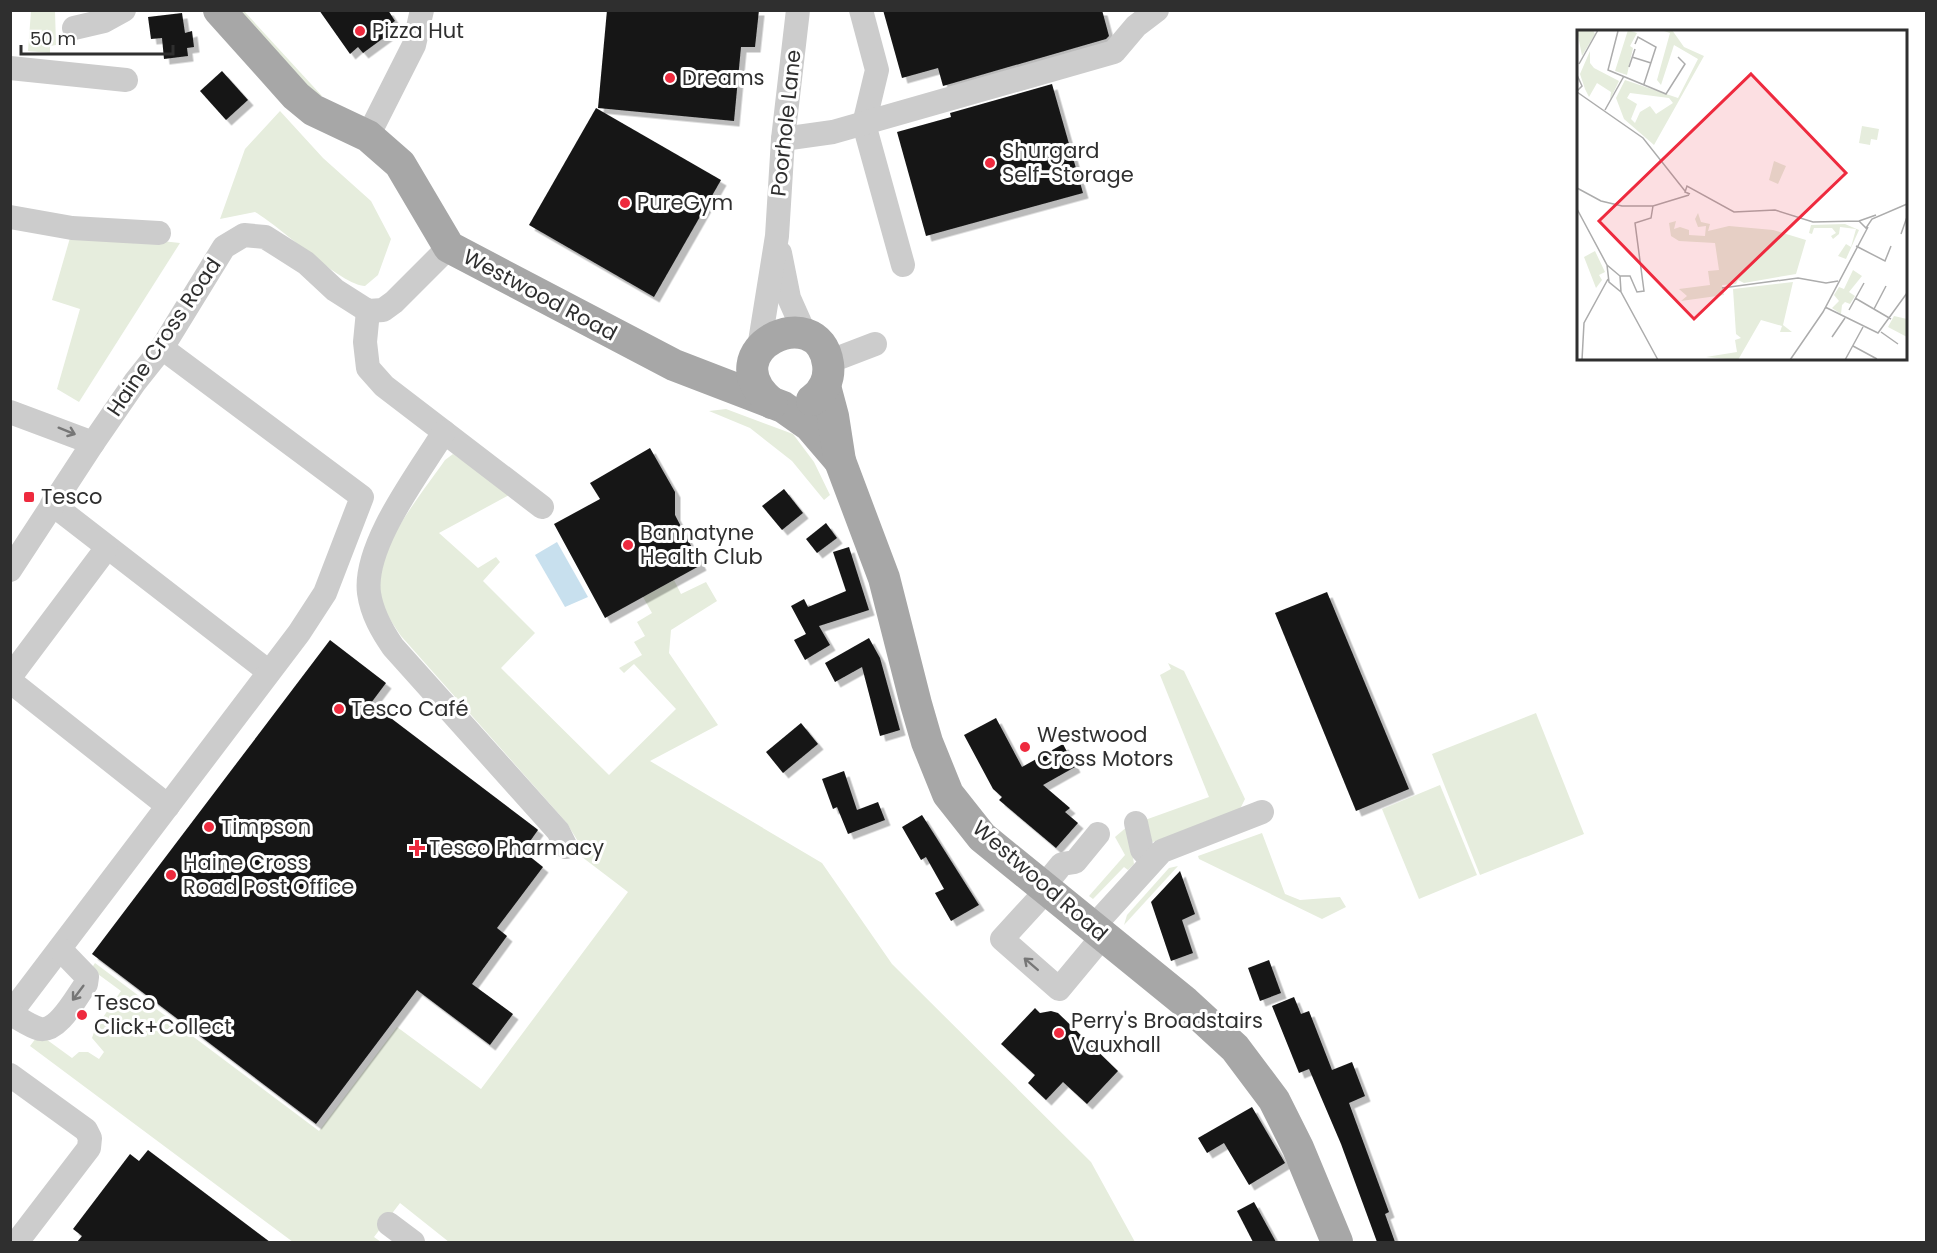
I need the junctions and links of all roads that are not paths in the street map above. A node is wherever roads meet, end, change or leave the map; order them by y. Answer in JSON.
{"nodes":[{"id":1,"x":124,"y":10,"type":"edge"},
{"id":2,"x":219,"y":10,"type":"edge"},
{"id":3,"x":422,"y":10,"type":"edge"},
{"id":4,"x":798,"y":10,"type":"edge"},
{"id":5,"x":861,"y":10,"type":"edge"},
{"id":6,"x":1157,"y":10,"type":"edge"},
{"id":7,"x":74,"y":28,"type":"dead end"},
{"id":8,"x":10,"y":68,"type":"edge"},
{"id":9,"x":126,"y":80,"type":"dead end"},
{"id":10,"x":864,"y":124,"type":"junction"},
{"id":11,"x":368,"y":136,"type":"junction"},
{"id":12,"x":783,"y":139,"type":"junction"},
{"id":13,"x":10,"y":217,"type":"edge"},
{"id":14,"x":159,"y":233,"type":"dead end"},
{"id":15,"x":777,"y":236,"type":"junction"},
{"id":16,"x":449,"y":247,"type":"junction"},
{"id":17,"x":903,"y":265,"type":"dead end"},
{"id":18,"x":368,"y":311,"type":"junction"},
{"id":19,"x":805,"y":334,"type":"junction"},
{"id":20,"x":875,"y":344,"type":"dead end"},
{"id":21,"x":162,"y":348,"type":"junction"},
{"id":22,"x":757,"y":353,"type":"junction"},
{"id":23,"x":674,"y":364,"type":"junction"},
{"id":24,"x":826,"y":374,"type":"junction"},
{"id":25,"x":10,"y":403,"type":"edge"},
{"id":26,"x":777,"y":405,"type":"junction"},
{"id":27,"x":18,"y":424,"type":"edge"},
{"id":28,"x":444,"y":432,"type":"junction"},
{"id":29,"x":93,"y":443,"type":"junction"},
{"id":30,"x":840,"y":461,"type":"junction"},
{"id":31,"x":52,"y":504,"type":"junction"},
{"id":32,"x":542,"y":507,"type":"dead end"},
{"id":33,"x":106,"y":549,"type":"junction"},
{"id":34,"x":10,"y":570,"type":"edge"},
{"id":35,"x":269,"y":672,"type":"junction"},
{"id":36,"x":10,"y":679,"type":"edge"},
{"id":37,"x":168,"y":806,"type":"junction"},
{"id":38,"x":1262,"y":812,"type":"dead end"},
{"id":39,"x":1136,"y":823,"type":"dead end"},
{"id":40,"x":1098,"y":834,"type":"dead end"},
{"id":41,"x":566,"y":847,"type":"dead end"},
{"id":42,"x":1152,"y":861,"type":"junction"},
{"id":43,"x":1045,"y":889,"type":"junction"},
{"id":44,"x":1098,"y":932,"type":"junction"},
{"id":45,"x":60,"y":949,"type":"junction"},
{"id":46,"x":11,"y":1014,"type":"edge"},
{"id":47,"x":10,"y":1075,"type":"edge"},
{"id":48,"x":389,"y":1224,"type":"dead end"},
{"id":49,"x":17,"y":1242,"type":"edge"},
{"id":50,"x":413,"y":1242,"type":"edge"},
{"id":51,"x":1337,"y":1242,"type":"edge"}],
"edges":[{"from":1,"to":7,"type":"street"},
{"from":2,"to":11,"type":"main road","name":"Westwood Road"},
{"from":3,"to":11,"type":"street"},
{"from":4,"to":12,"type":"street","name":"Poorhole Lane"},
{"from":5,"to":10,"type":"street"},
{"from":6,"to":10,"type":"street"},
{"from":8,"to":9,"type":"street"},
{"from":10,"to":12,"type":"street"},
{"from":10,"to":17,"type":"street"},
{"from":11,"to":16,"type":"main road","name":"Westwood Road"},
{"from":12,"to":15,"type":"street","name":"Poorhole Lane"},
{"from":13,"to":14,"type":"street"},
{"from":15,"to":19,"type":"street","name":"Poorhole Lane"},
{"from":15,"to":22,"type":"street","name":"Poorhole Lane"},
{"from":16,"to":18,"type":"street"},
{"from":16,"to":23,"type":"main road","name":"Westwood Road"},
{"from":18,"to":21,"type":"street","name":"Haine Cross Road"},
{"from":18,"to":28,"type":"street"},
{"from":19,"to":22,"type":"main road"},
{"from":19,"to":24,"type":"main road","name":"Westwood Road"},
{"from":20,"to":24,"type":"street"},
{"from":21,"to":29,"type":"street","name":"Haine Cross Road"},
{"from":21,"to":35,"type":"street"},
{"from":22,"to":23,"type":"main road"},
{"from":22,"to":26,"type":"main road","name":"Westwood Road"},
{"from":23,"to":26,"type":"main road","name":"Westwood Road"},
{"from":24,"to":26,"type":"main road"},
{"from":24,"to":30,"type":"main road","name":"Westwood Road"},
{"from":25,"to":27,"type":"street"},
{"from":26,"to":30,"type":"main road","name":"Westwood Road"},
{"from":27,"to":29,"type":"street","one_way":true},
{"from":28,"to":32,"type":"street"},
{"from":28,"to":41,"type":"street"},
{"from":29,"to":31,"type":"street","name":"Haine Cross Road"},
{"from":30,"to":43,"type":"main road","name":"Westwood Road"},
{"from":31,"to":33,"type":"street"},
{"from":31,"to":34,"type":"street","name":"Haine Cross Road"},
{"from":33,"to":35,"type":"street"},
{"from":33,"to":36,"type":"street"},
{"from":35,"to":37,"type":"street"},
{"from":36,"to":37,"type":"street"},
{"from":37,"to":45,"type":"street"},
{"from":38,"to":42,"type":"street"},
{"from":39,"to":42,"type":"street"},
{"from":40,"to":43,"type":"street"},
{"from":42,"to":44,"type":"street"},
{"from":43,"to":44,"type":"main road","name":"Westwood Road"},
{"from":44,"to":43,"type":"street","one_way":true},
{"from":44,"to":51,"type":"main road","name":"Westwood Road"},
{"from":45,"to":46,"type":"street"},
{"from":45,"to":46,"type":"street","one_way":true},
{"from":47,"to":49,"type":"street"},
{"from":48,"to":50,"type":"street"}]}
